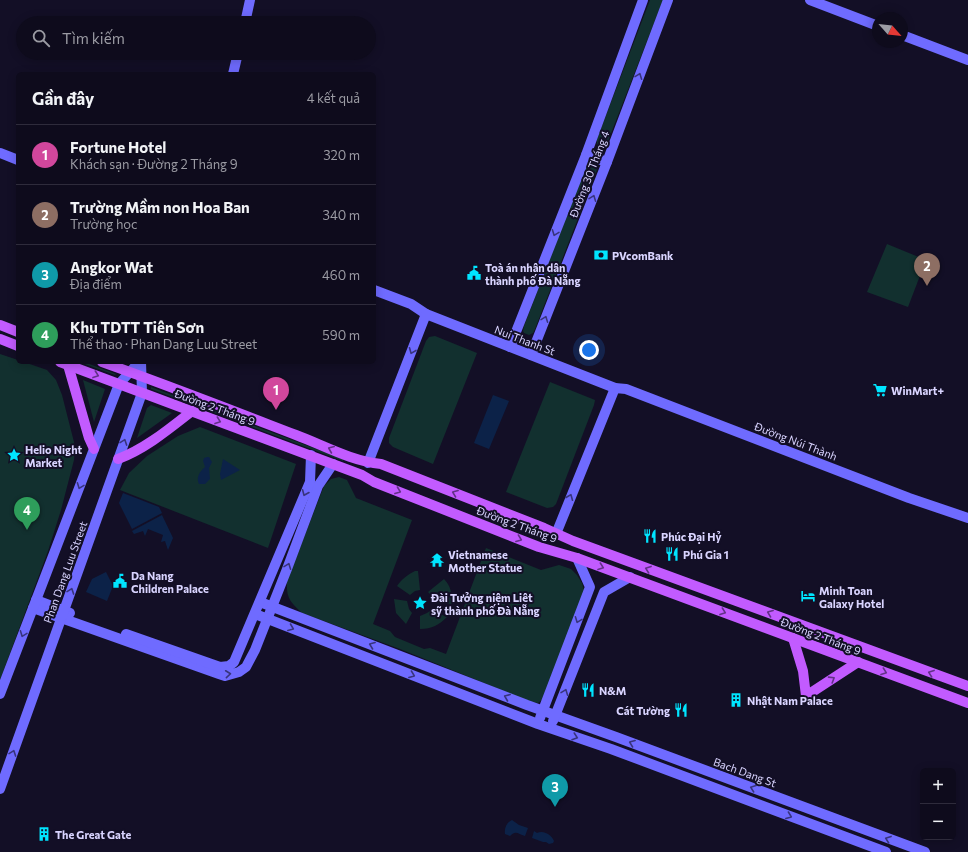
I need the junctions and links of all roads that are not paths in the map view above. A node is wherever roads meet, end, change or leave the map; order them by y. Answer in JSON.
{"nodes":[{"id":1,"x":250,"y":0,"type":"edge"},
{"id":2,"x":643,"y":0,"type":"edge"},
{"id":3,"x":668,"y":0,"type":"edge"},
{"id":4,"x":810,"y":0,"type":"edge"},
{"id":5,"x":247,"y":16,"type":"edge"},
{"id":6,"x":872,"y":24,"type":"edge"},
{"id":7,"x":908,"y":37,"type":"edge"},
{"id":8,"x":236,"y":60,"type":"edge"},
{"id":9,"x":968,"y":60,"type":"edge"},
{"id":10,"x":233,"y":72,"type":"edge"},
{"id":11,"x":0,"y":154,"type":"edge"},
{"id":12,"x":586,"y":155,"type":"junction"},
{"id":13,"x":16,"y":159,"type":"edge"},
{"id":14,"x":607,"y":162,"type":"junction"},
{"id":15,"x":376,"y":291,"type":"edge"},
{"id":16,"x":426,"y":314,"type":"junction"},
{"id":17,"x":0,"y":325,"type":"edge"},
{"id":18,"x":16,"y":331,"type":"edge"},
{"id":19,"x":0,"y":339,"type":"edge"},
{"id":20,"x":16,"y":345,"type":"edge"},
{"id":21,"x":510,"y":347,"type":"junction"},
{"id":22,"x":531,"y":355,"type":"junction"},
{"id":23,"x":64,"y":364,"type":"edge"},
{"id":24,"x":108,"y":364,"type":"edge"},
{"id":25,"x":138,"y":364,"type":"edge"},
{"id":26,"x":140,"y":364,"type":"edge"},
{"id":27,"x":130,"y":372,"type":"junction"},
{"id":28,"x":142,"y":377,"type":"junction"},
{"id":29,"x":119,"y":384,"type":"junction"},
{"id":30,"x":615,"y":388,"type":"junction"},
{"id":31,"x":142,"y":393,"type":"junction"},
{"id":32,"x":192,"y":411,"type":"junction"},
{"id":33,"x":94,"y":449,"type":"junction"},
{"id":34,"x":311,"y":455,"type":"junction"},
{"id":35,"x":118,"y":459,"type":"junction"},
{"id":36,"x":368,"y":463,"type":"junction"},
{"id":37,"x":333,"y":464,"type":"junction"},
{"id":38,"x":362,"y":475,"type":"junction"},
{"id":39,"x":968,"y":518,"type":"edge"},
{"id":40,"x":556,"y":534,"type":"junction"},
{"id":41,"x":551,"y":550,"type":"junction"},
{"id":42,"x":577,"y":558,"type":"junction"},
{"id":43,"x":630,"y":577,"type":"junction"},
{"id":44,"x":260,"y":602,"type":"junction"},
{"id":45,"x":35,"y":604,"type":"junction"},
{"id":46,"x":272,"y":607,"type":"junction"},
{"id":47,"x":255,"y":614,"type":"junction"},
{"id":48,"x":62,"y":615,"type":"junction"},
{"id":49,"x":267,"y":619,"type":"junction"},
{"id":50,"x":346,"y":635,"type":"junction"},
{"id":51,"x":829,"y":635,"type":"junction"},
{"id":52,"x":793,"y":638,"type":"junction"},
{"id":53,"x":342,"y":648,"type":"junction"},
{"id":54,"x":824,"y":650,"type":"junction"},
{"id":55,"x":562,"y":661,"type":"junction"},
{"id":56,"x":858,"y":662,"type":"junction"},
{"id":57,"x":575,"y":666,"type":"junction"},
{"id":58,"x":455,"y":676,"type":"junction"},
{"id":59,"x":968,"y":686,"type":"edge"},
{"id":60,"x":450,"y":689,"type":"junction"},
{"id":61,"x":0,"y":694,"type":"edge"},
{"id":62,"x":968,"y":703,"type":"edge"},
{"id":63,"x":543,"y":711,"type":"junction"},
{"id":64,"x":556,"y":716,"type":"junction"},
{"id":65,"x":538,"y":724,"type":"junction"},
{"id":66,"x":550,"y":728,"type":"junction"},
{"id":67,"x":616,"y":737,"type":"junction"},
{"id":68,"x":611,"y":749,"type":"junction"},
{"id":69,"x":688,"y":764,"type":"junction"},
{"id":70,"x":684,"y":777,"type":"junction"},
{"id":71,"x":0,"y":789,"type":"edge"},
{"id":72,"x":769,"y":794,"type":"junction"},
{"id":73,"x":768,"y":808,"type":"junction"},
{"id":74,"x":850,"y":824,"type":"junction"},
{"id":75,"x":845,"y":837,"type":"junction"},
{"id":76,"x":886,"y":852,"type":"edge"},
{"id":77,"x":925,"y":852,"type":"edge"}],
"edges":[{"from":1,"to":5,"type":"street"},
{"from":2,"to":12,"type":"street","name":"Đường 30 Tháng 4"},
{"from":14,"to":3,"type":"street","name":"Đường 30 Tháng 4","one_way":true},
{"from":4,"to":6,"type":"street"},
{"from":7,"to":9,"type":"street"},
{"from":8,"to":10,"type":"street"},
{"from":11,"to":13,"type":"street"},
{"from":12,"to":14,"type":"street"},
{"from":12,"to":21,"type":"street","name":"Đường 30 Tháng 4","one_way":true},
{"from":22,"to":14,"type":"street","name":"Đường 30 Tháng 4","one_way":true},
{"from":15,"to":16,"type":"street"},
{"from":16,"to":21,"type":"street","name":"Nui Thanh St"},
{"from":16,"to":36,"type":"street","one_way":true},
{"from":17,"to":18,"type":"main road"},
{"from":19,"to":20,"type":"main road"},
{"from":21,"to":22,"type":"street","name":"Nui Thanh St"},
{"from":22,"to":30,"type":"street","name":"Nui Thanh St"},
{"from":23,"to":29,"type":"main road","name":"Đường 2 Tháng 9","one_way":true},
{"from":23,"to":33,"type":"main road"},
{"from":24,"to":27,"type":"main road","name":"Đường 2 Tháng 9"},
{"from":25,"to":27,"type":"street","name":"Phan Dang Luu Street"},
{"from":26,"to":28,"type":"street","name":"Phan Dang Luu Street"},
{"from":27,"to":28,"type":"main road","name":"Đường 2 Tháng 9"},
{"from":27,"to":29,"type":"street","name":"Phan Dang Luu Street"},
{"from":28,"to":31,"type":"street","name":"Phan Dang Luu Street"},
{"from":36,"to":28,"type":"main road","name":"Đường 2 Tháng 9","one_way":true},
{"from":29,"to":31,"type":"main road","name":"Đường 2 Tháng 9"},
{"from":29,"to":33,"type":"street","name":"Phan Dang Luu Street"},
{"from":30,"to":39,"type":"street","name":"Đường Núi Thành"},
{"from":40,"to":30,"type":"street","one_way":true},
{"from":31,"to":32,"type":"main road","name":"Đường 2 Tháng 9"},
{"from":35,"to":31,"type":"street","name":"Phan Dang Luu Street","one_way":true},
{"from":32,"to":34,"type":"main road","name":"Đường 2 Tháng 9","one_way":true},
{"from":32,"to":35,"type":"main road"},
{"from":33,"to":45,"type":"street","name":"Phan Dang Luu Street","one_way":true},
{"from":34,"to":37,"type":"main road","name":"Đường 2 Tháng 9"},
{"from":34,"to":44,"type":"street","one_way":true},
{"from":48,"to":35,"type":"street","name":"Phan Dang Luu Street","one_way":true},
{"from":36,"to":38,"type":"main road"},
{"from":40,"to":36,"type":"main road","name":"Đường 2 Tháng 9","one_way":true},
{"from":37,"to":38,"type":"main road","name":"Đường 2 Tháng 9"},
{"from":46,"to":37,"type":"street","one_way":true},
{"from":38,"to":41,"type":"main road","name":"Đường 2 Tháng 9","one_way":true},
{"from":40,"to":41,"type":"main road"},
{"from":51,"to":40,"type":"main road","name":"Đường 2 Tháng 9","one_way":true},
{"from":41,"to":42,"type":"main road","name":"Đường 2 Tháng 9"},
{"from":42,"to":43,"type":"main road","name":"Đường 2 Tháng 9","one_way":true},
{"from":42,"to":55,"type":"street","one_way":true},
{"from":43,"to":52,"type":"main road","name":"Đường 2 Tháng 9","one_way":true},
{"from":43,"to":57,"type":"street"},
{"from":44,"to":46,"type":"street","name":"Bach Dang St"},
{"from":44,"to":47,"type":"street"},
{"from":45,"to":48,"type":"street"},
{"from":45,"to":61,"type":"street","name":"Phan Dang Luu Street","one_way":true},
{"from":46,"to":49,"type":"street"},
{"from":46,"to":50,"type":"street","name":"Bach Dang St"},
{"from":47,"to":48,"type":"street"},
{"from":47,"to":49,"type":"street"},
{"from":48,"to":49,"type":"street","one_way":true},
{"from":71,"to":48,"type":"street","name":"Phan Dang Luu Street","one_way":true},
{"from":49,"to":53,"type":"street","one_way":true},
{"from":50,"to":53,"type":"street"},
{"from":58,"to":50,"type":"street","name":"Bach Dang St","one_way":true},
{"from":51,"to":54,"type":"main road"},
{"from":59,"to":51,"type":"main road","name":"Đường 2 Tháng 9","one_way":true},
{"from":52,"to":54,"type":"main road","name":"Đường 2 Tháng 9"},
{"from":52,"to":56,"type":"main road","one_way":true},
{"from":53,"to":60,"type":"street","one_way":true},
{"from":54,"to":56,"type":"main road","name":"Đường 2 Tháng 9"},
{"from":55,"to":57,"type":"street"},
{"from":55,"to":63,"type":"street"},
{"from":56,"to":62,"type":"main road","name":"Đường 2 Tháng 9","one_way":true},
{"from":64,"to":57,"type":"street","one_way":true},
{"from":58,"to":60,"type":"street"},
{"from":63,"to":58,"type":"street","name":"Bach Dang St","one_way":true},
{"from":60,"to":65,"type":"street"},
{"from":63,"to":64,"type":"street","name":"Bach Dang St"},
{"from":63,"to":65,"type":"street"},
{"from":64,"to":66,"type":"street"},
{"from":64,"to":67,"type":"street","name":"Bach Dang St"},
{"from":65,"to":66,"type":"street"},
{"from":66,"to":68,"type":"street","one_way":true},
{"from":67,"to":68,"type":"street"},
{"from":69,"to":67,"type":"street","name":"Bach Dang St","one_way":true},
{"from":68,"to":70,"type":"street"},
{"from":69,"to":70,"type":"street"},
{"from":72,"to":69,"type":"street","name":"Bach Dang St","one_way":true},
{"from":70,"to":73,"type":"street"},
{"from":72,"to":73,"type":"street"},
{"from":72,"to":74,"type":"street","name":"Bach Dang St"},
{"from":73,"to":75,"type":"street","one_way":true},
{"from":74,"to":75,"type":"street"},
{"from":77,"to":74,"type":"street","name":"Bach Dang St","one_way":true},
{"from":75,"to":76,"type":"street"}]}
